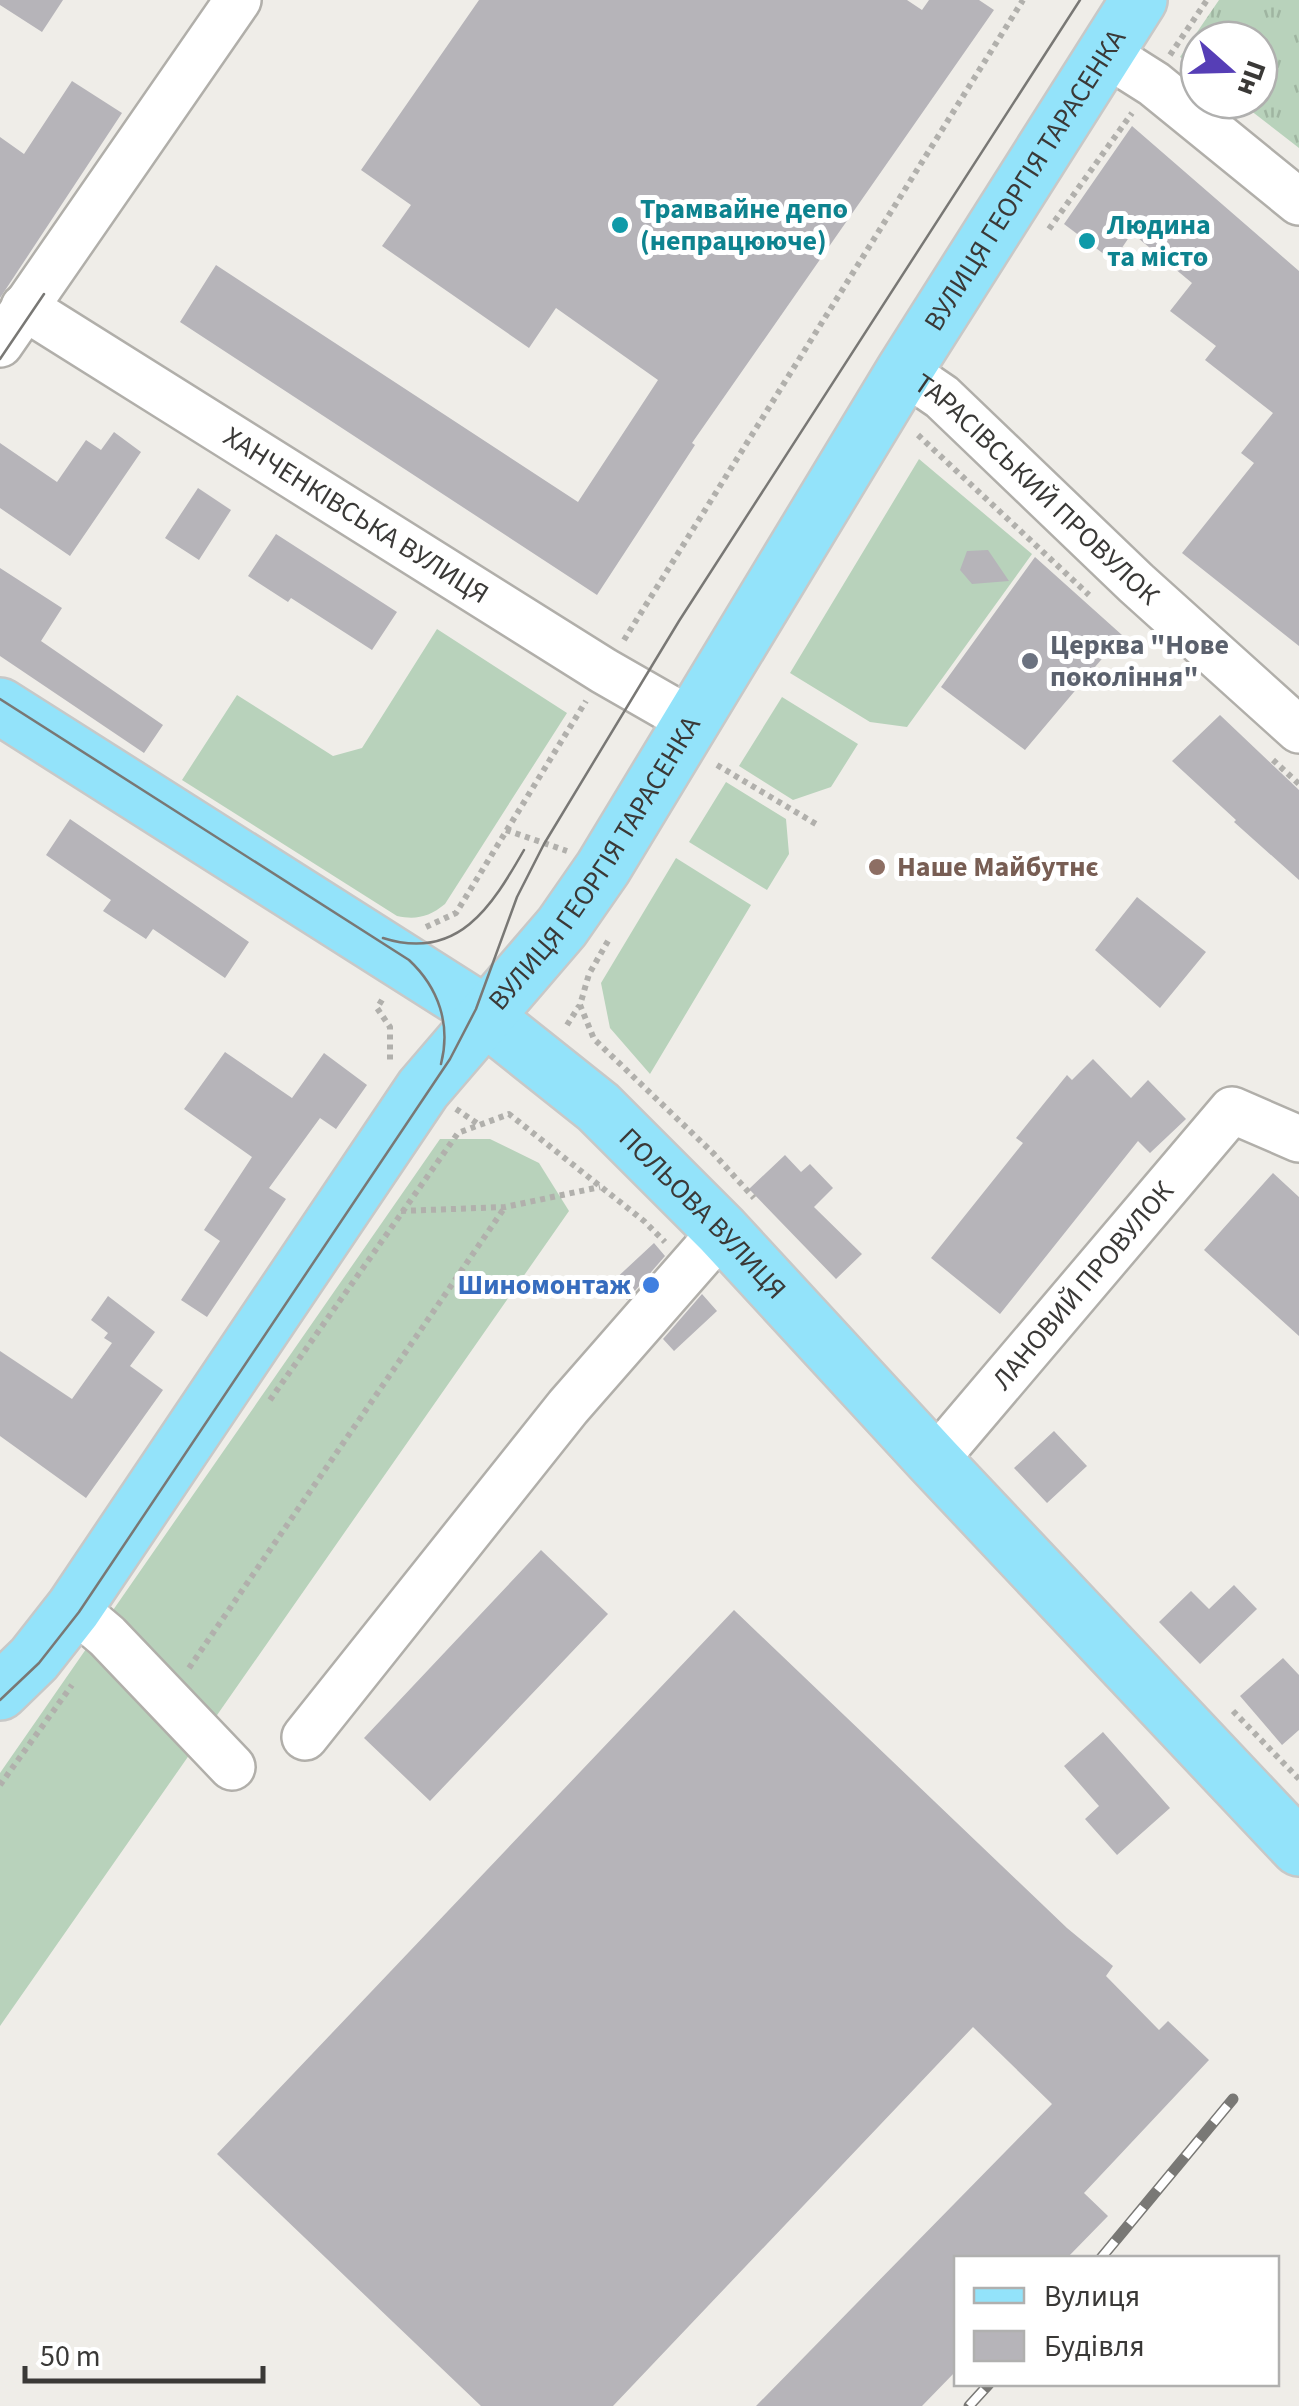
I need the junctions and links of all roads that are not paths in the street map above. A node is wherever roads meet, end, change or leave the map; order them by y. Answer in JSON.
{"nodes":[{"id":1,"x":238,"y":0,"type":"edge"},
{"id":2,"x":1138,"y":0,"type":"edge"},
{"id":3,"x":1105,"y":53,"type":"junction"},
{"id":4,"x":1299,"y":202,"type":"edge"},
{"id":5,"x":24,"y":307,"type":"junction"},
{"id":6,"x":0,"y":344,"type":"edge"},
{"id":7,"x":923,"y":384,"type":"junction"},
{"id":8,"x":0,"y":706,"type":"edge"},
{"id":9,"x":1299,"y":730,"type":"edge"},
{"id":10,"x":712,"y":746,"type":"junction"},
{"id":11,"x":484,"y":1014,"type":"junction"},
{"id":12,"x":1299,"y":1140,"type":"edge"},
{"id":13,"x":726,"y":1236,"type":"junction"},
{"id":14,"x":934,"y":1462,"type":"junction"},
{"id":15,"x":91,"y":1622,"type":"junction"},
{"id":16,"x":0,"y":1692,"type":"edge"},
{"id":17,"x":305,"y":1736,"type":"dead end"},
{"id":18,"x":232,"y":1767,"type":"dead end"},
{"id":19,"x":1299,"y":1848,"type":"edge"}],
"edges":[{"from":1,"to":5,"type":"street"},
{"from":2,"to":3,"type":"main road","name":"ВУЛИЦЯ ГЕОРГІЯ ТАРАСЕНКА"},
{"from":3,"to":4,"type":"street"},
{"from":3,"to":7,"type":"main road","name":"ВУЛИЦЯ ГЕОРГІЯ ТАРАСЕНКА"},
{"from":5,"to":6,"type":"street"},
{"from":5,"to":10,"type":"street","name":"ХАНЧЕНКІВСЬКА ВУЛИЦЯ"},
{"from":7,"to":9,"type":"street","name":"ТАРАСІВСЬКИЙ ПРОВУЛОК"},
{"from":7,"to":10,"type":"main road","name":"ВУЛИЦЯ ГЕОРГІЯ ТАРАСЕНКА"},
{"from":8,"to":11,"type":"main road","name":"ПОЛЬОВА ВУЛИЦЯ"},
{"from":10,"to":11,"type":"main road","name":"ВУЛИЦЯ ГЕОРГІЯ ТАРАСЕНКА"},
{"from":11,"to":13,"type":"main road","name":"ПОЛЬОВА ВУЛИЦЯ"},
{"from":11,"to":15,"type":"main road","name":"ВУЛИЦЯ ГЕОРГІЯ ТАРАСЕНКА"},
{"from":12,"to":14,"type":"street","name":"ЛАНОВИЙ ПРОВУЛОК"},
{"from":13,"to":14,"type":"main road","name":"ПОЛЬОВА ВУЛИЦЯ"},
{"from":13,"to":17,"type":"street"},
{"from":14,"to":19,"type":"main road","name":"ПОЛЬОВА ВУЛИЦЯ"},
{"from":15,"to":16,"type":"main road","name":"ВУЛИЦЯ ГЕОРГІЯ ТАРАСЕНКА"},
{"from":15,"to":18,"type":"street"}]}
